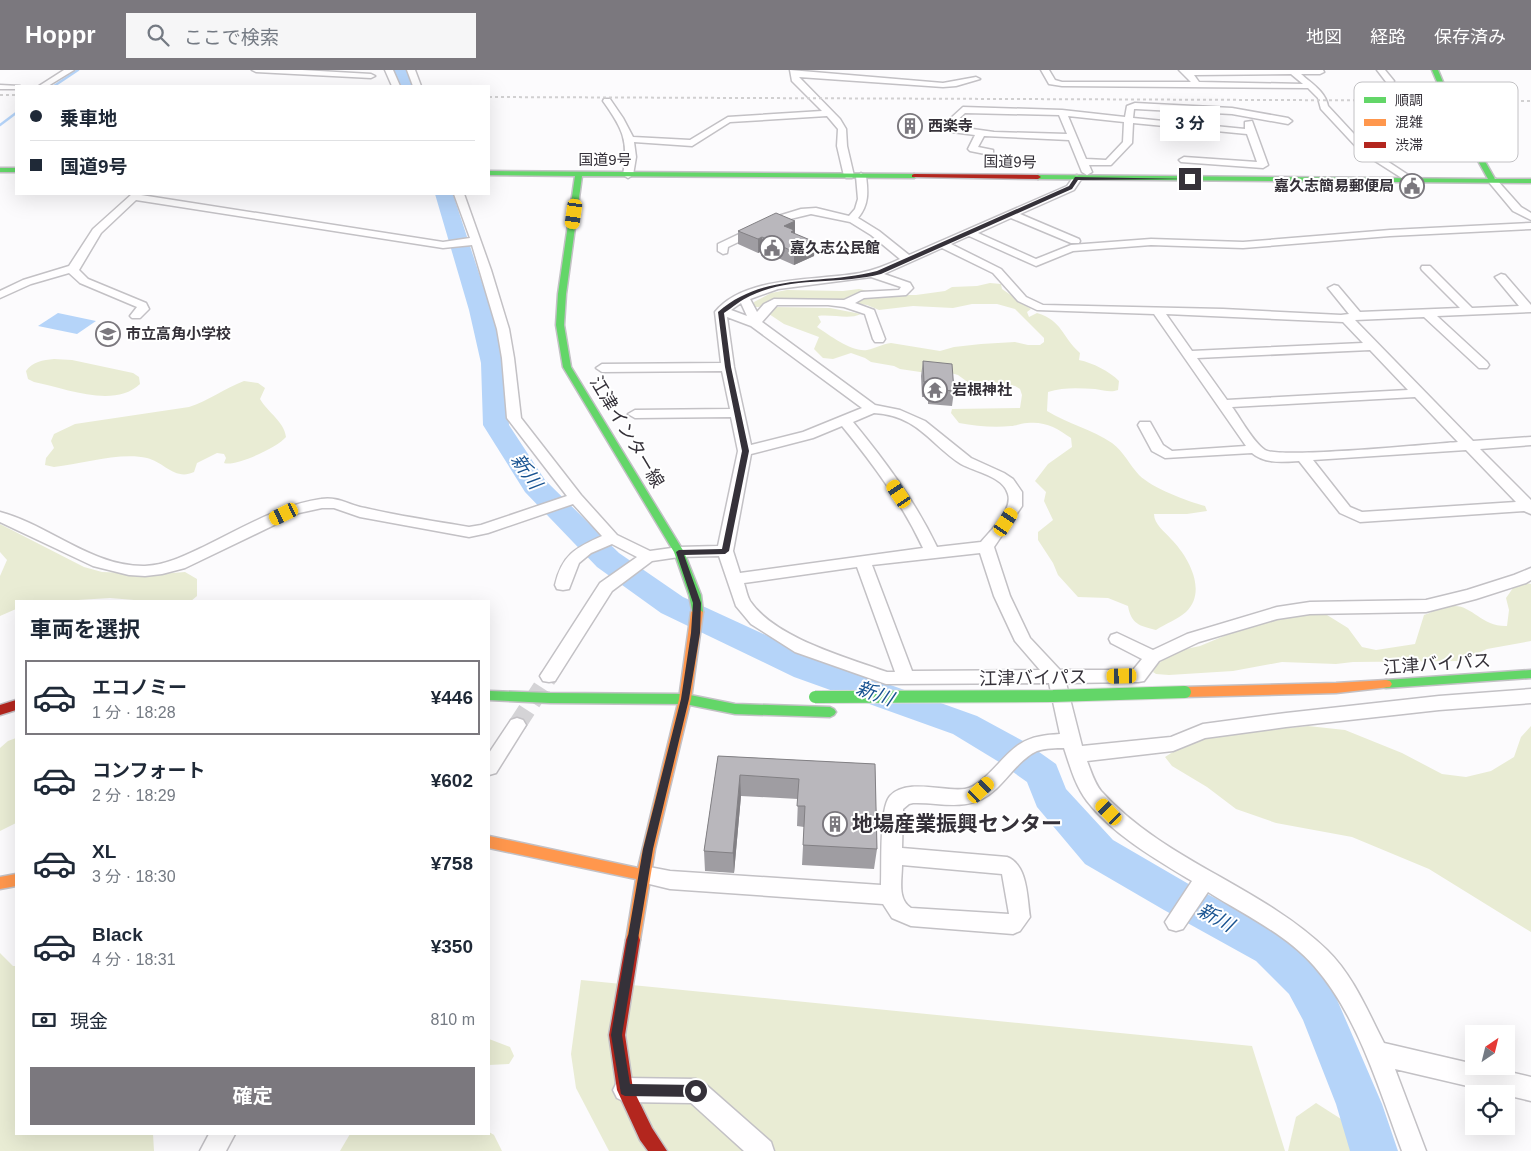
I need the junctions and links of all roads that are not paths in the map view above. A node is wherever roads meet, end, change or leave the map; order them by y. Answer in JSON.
{"nodes":[{"id":1,"x":70,"y":70,"type":"edge"},
{"id":2,"x":256,"y":70,"type":"edge"},
{"id":3,"x":389,"y":70,"type":"edge"},
{"id":4,"x":411,"y":70,"type":"edge"},
{"id":5,"x":1045,"y":70,"type":"edge"},
{"id":6,"x":1320,"y":70,"type":"edge"},
{"id":7,"x":1381,"y":70,"type":"edge"},
{"id":8,"x":1435,"y":70,"type":"edge"},
{"id":9,"x":794,"y":72,"type":"edge"},
{"id":10,"x":1185,"y":72,"type":"edge"},
{"id":11,"x":1294,"y":72,"type":"junction"},
{"id":12,"x":370,"y":76,"type":"dead end"},
{"id":13,"x":976,"y":79,"type":"dead end"},
{"id":14,"x":1390,"y":81,"type":"dead end"},
{"id":15,"x":1440,"y":82,"type":"edge"},
{"id":16,"x":1197,"y":84,"type":"junction"},
{"id":17,"x":44,"y":85,"type":"edge"},
{"id":18,"x":396,"y":85,"type":"edge"},
{"id":19,"x":416,"y":85,"type":"edge"},
{"id":20,"x":1309,"y":86,"type":"junction"},
{"id":21,"x":0,"y":87,"type":"edge"},
{"id":22,"x":15,"y":88,"type":"edge"},
{"id":23,"x":607,"y":101,"type":"dead end"},
{"id":24,"x":829,"y":113,"type":"junction"},
{"id":25,"x":1062,"y":113,"type":"junction"},
{"id":26,"x":1250,"y":114,"type":"junction"},
{"id":27,"x":1129,"y":120,"type":"junction"},
{"id":28,"x":1288,"y":121,"type":"dead end"},
{"id":29,"x":1250,"y":132,"type":"junction"},
{"id":30,"x":983,"y":133,"type":"junction"},
{"id":31,"x":1072,"y":137,"type":"junction"},
{"id":32,"x":628,"y":138,"type":"junction"},
{"id":33,"x":1354,"y":140,"type":"edge"},
{"id":34,"x":990,"y":152,"type":"dead end"},
{"id":35,"x":1184,"y":160,"type":"dead end"},
{"id":36,"x":1083,"y":162,"type":"junction"},
{"id":37,"x":1383,"y":162,"type":"edge"},
{"id":38,"x":1482,"y":162,"type":"edge"},
{"id":39,"x":0,"y":170,"type":"edge"},
{"id":40,"x":15,"y":170,"type":"edge"},
{"id":41,"x":490,"y":173,"type":"edge"},
{"id":42,"x":579,"y":174,"type":"junction"},
{"id":43,"x":628,"y":175,"type":"junction"},
{"id":44,"x":855,"y":176,"type":"junction"},
{"id":45,"x":1077,"y":178,"type":"junction"},
{"id":46,"x":1090,"y":178,"type":"junction"},
{"id":47,"x":1411,"y":180,"type":"junction"},
{"id":48,"x":1493,"y":181,"type":"junction"},
{"id":49,"x":1531,"y":181,"type":"edge"},
{"id":50,"x":136,"y":195,"type":"edge"},
{"id":51,"x":459,"y":195,"type":"edge"},
{"id":52,"x":1011,"y":214,"type":"junction"},
{"id":53,"x":1531,"y":216,"type":"edge"},
{"id":54,"x":852,"y":219,"type":"junction"},
{"id":55,"x":1531,"y":226,"type":"edge"},
{"id":56,"x":970,"y":232,"type":"junction"},
{"id":57,"x":473,"y":241,"type":"junction"},
{"id":58,"x":1075,"y":241,"type":"dead end"},
{"id":59,"x":944,"y":245,"type":"junction"},
{"id":60,"x":723,"y":251,"type":"dead end"},
{"id":61,"x":908,"y":260,"type":"junction"},
{"id":62,"x":74,"y":268,"type":"junction"},
{"id":63,"x":1426,"y":268,"type":"dead end"},
{"id":64,"x":872,"y":274,"type":"junction"},
{"id":65,"x":1502,"y":277,"type":"dead end"},
{"id":66,"x":1334,"y":288,"type":"dead end"},
{"id":67,"x":0,"y":295,"type":"edge"},
{"id":68,"x":743,"y":297,"type":"junction"},
{"id":69,"x":846,"y":304,"type":"junction"},
{"id":70,"x":1529,"y":308,"type":"edge"},
{"id":71,"x":1158,"y":310,"type":"junction"},
{"id":72,"x":723,"y":311,"type":"junction"},
{"id":73,"x":1469,"y":311,"type":"junction"},
{"id":74,"x":1427,"y":313,"type":"junction"},
{"id":75,"x":136,"y":316,"type":"dead end"},
{"id":76,"x":1352,"y":318,"type":"junction"},
{"id":77,"x":755,"y":323,"type":"junction"},
{"id":78,"x":880,"y":339,"type":"dead end"},
{"id":79,"x":1375,"y":346,"type":"junction"},
{"id":80,"x":1188,"y":355,"type":"junction"},
{"id":81,"x":1483,"y":365,"type":"dead end"},
{"id":82,"x":728,"y":367,"type":"junction"},
{"id":83,"x":602,"y":368,"type":"dead end"},
{"id":84,"x":1420,"y":393,"type":"junction"},
{"id":85,"x":1224,"y":404,"type":"junction"},
{"id":86,"x":872,"y":409,"type":"junction"},
{"id":87,"x":738,"y":412,"type":"junction"},
{"id":88,"x":636,"y":414,"type":"dead end"},
{"id":89,"x":845,"y":421,"type":"junction"},
{"id":90,"x":1145,"y":425,"type":"dead end"},
{"id":91,"x":1531,"y":441,"type":"edge"},
{"id":92,"x":1471,"y":445,"type":"junction"},
{"id":93,"x":1255,"y":449,"type":"junction"},
{"id":94,"x":745,"y":451,"type":"junction"},
{"id":95,"x":1303,"y":456,"type":"junction"},
{"id":96,"x":573,"y":499,"type":"junction"},
{"id":97,"x":1530,"y":507,"type":"edge"},
{"id":98,"x":0,"y":517,"type":"edge"},
{"id":99,"x":610,"y":539,"type":"junction"},
{"id":100,"x":986,"y":547,"type":"junction"},
{"id":101,"x":725,"y":551,"type":"junction"},
{"id":102,"x":679,"y":552,"type":"junction"},
{"id":103,"x":932,"y":552,"type":"junction"},
{"id":104,"x":643,"y":559,"type":"junction"},
{"id":105,"x":863,"y":561,"type":"junction"},
{"id":106,"x":1531,"y":573,"type":"edge"},
{"id":107,"x":734,"y":579,"type":"junction"},
{"id":108,"x":563,"y":585,"type":"dead end"},
{"id":109,"x":1116,"y":639,"type":"dead end"},
{"id":110,"x":1153,"y":656,"type":"junction"},
{"id":111,"x":1531,"y":674,"type":"edge"},
{"id":112,"x":549,"y":676,"type":"tunnel mouth"},
{"id":113,"x":1056,"y":677,"type":"junction"},
{"id":114,"x":906,"y":678,"type":"junction"},
{"id":115,"x":1336,"y":688,"type":"junction"},
{"id":116,"x":490,"y":695,"type":"edge"},
{"id":117,"x":721,"y":695,"type":"dead end"},
{"id":118,"x":810,"y":696,"type":"dead end"},
{"id":119,"x":1531,"y":696,"type":"edge"},
{"id":120,"x":685,"y":699,"type":"junction"},
{"id":121,"x":1280,"y":701,"type":"dead end"},
{"id":122,"x":15,"y":704,"type":"edge"},
{"id":123,"x":0,"y":710,"type":"edge"},
{"id":124,"x":1078,"y":711,"type":"dead end"},
{"id":125,"x":835,"y":712,"type":"dead end"},
{"id":126,"x":1050,"y":712,"type":"dead end"},
{"id":127,"x":517,"y":725,"type":"tunnel mouth"},
{"id":128,"x":1073,"y":747,"type":"junction"},
{"id":129,"x":490,"y":766,"type":"edge"},
{"id":130,"x":490,"y":842,"type":"edge"},
{"id":131,"x":892,"y":856,"type":"junction"},
{"id":132,"x":644,"y":875,"type":"junction"},
{"id":133,"x":15,"y":880,"type":"edge"},
{"id":134,"x":0,"y":883,"type":"edge"},
{"id":135,"x":1201,"y":885,"type":"junction"},
{"id":136,"x":891,"y":895,"type":"junction"},
{"id":137,"x":1179,"y":917,"type":"dead end"},
{"id":138,"x":1377,"y":1052,"type":"junction"},
{"id":139,"x":1531,"y":1089,"type":"edge"},
{"id":140,"x":625,"y":1090,"type":"junction"},
{"id":141,"x":222,"y":1135,"type":"edge"},
{"id":142,"x":212,"y":1151,"type":"edge"},
{"id":143,"x":658,"y":1151,"type":"edge"},
{"id":144,"x":762,"y":1151,"type":"edge"},
{"id":145,"x":1414,"y":1151,"type":"edge"}],
"edges":[{"from":1,"to":17,"type":"street"},
{"from":2,"to":12,"type":"street"},
{"from":3,"to":18,"type":"street"},
{"from":4,"to":19,"type":"street"},
{"from":5,"to":16,"type":"street"},
{"from":6,"to":11,"type":"street"},
{"from":7,"to":14,"type":"street"},
{"from":8,"to":15,"type":"main road"},
{"from":9,"to":13,"type":"street"},
{"from":9,"to":24,"type":"street"},
{"from":10,"to":11,"type":"street"},
{"from":10,"to":16,"type":"street"},
{"from":11,"to":20,"type":"street"},
{"from":16,"to":20,"type":"street"},
{"from":20,"to":33,"type":"street"},
{"from":21,"to":22,"type":"street"},
{"from":23,"to":32,"type":"street"},
{"from":24,"to":32,"type":"street"},
{"from":24,"to":44,"type":"street"},
{"from":25,"to":27,"type":"street"},
{"from":25,"to":30,"type":"street"},
{"from":25,"to":31,"type":"street"},
{"from":26,"to":27,"type":"street"},
{"from":26,"to":28,"type":"street"},
{"from":26,"to":29,"type":"street"},
{"from":27,"to":29,"type":"street"},
{"from":27,"to":36,"type":"street"},
{"from":29,"to":35,"type":"street"},
{"from":30,"to":31,"type":"street"},
{"from":30,"to":34,"type":"street"},
{"from":31,"to":36,"type":"street"},
{"from":32,"to":43,"type":"street"},
{"from":36,"to":46,"type":"street"},
{"from":37,"to":47,"type":"street"},
{"from":38,"to":48,"type":"main road"},
{"from":39,"to":40,"type":"main road"},
{"from":41,"to":42,"type":"main road","name":"国道9号"},
{"from":42,"to":43,"type":"main road","name":"国道9号"},
{"from":42,"to":102,"type":"main road","name":"江津インター線"},
{"from":43,"to":44,"type":"main road","name":"国道9号"},
{"from":44,"to":45,"type":"main road","name":"国道9号"},
{"from":44,"to":54,"type":"street"},
{"from":45,"to":46,"type":"main road","name":"国道9号"},
{"from":45,"to":52,"type":"street"},
{"from":46,"to":47,"type":"main road","name":"国道9号"},
{"from":47,"to":48,"type":"main road","name":"国道9号"},
{"from":48,"to":49,"type":"main road","name":"国道9号"},
{"from":48,"to":53,"type":"street"},
{"from":50,"to":57,"type":"street"},
{"from":50,"to":62,"type":"street"},
{"from":51,"to":57,"type":"street"},
{"from":52,"to":56,"type":"street"},
{"from":52,"to":58,"type":"street"},
{"from":54,"to":60,"type":"street"},
{"from":54,"to":61,"type":"street"},
{"from":55,"to":56,"type":"street"},
{"from":56,"to":59,"type":"street"},
{"from":57,"to":96,"type":"street"},
{"from":59,"to":61,"type":"street"},
{"from":59,"to":71,"type":"street"},
{"from":61,"to":64,"type":"street"},
{"from":62,"to":67,"type":"street"},
{"from":62,"to":75,"type":"street"},
{"from":63,"to":73,"type":"street"},
{"from":64,"to":68,"type":"street"},
{"from":64,"to":69,"type":"street"},
{"from":65,"to":70,"type":"street"},
{"from":66,"to":76,"type":"street"},
{"from":68,"to":72,"type":"street"},
{"from":68,"to":77,"type":"street"},
{"from":69,"to":77,"type":"street"},
{"from":69,"to":78,"type":"street"},
{"from":70,"to":73,"type":"street"},
{"from":71,"to":76,"type":"street"},
{"from":71,"to":80,"type":"street"},
{"from":72,"to":77,"type":"street"},
{"from":72,"to":82,"type":"street"},
{"from":73,"to":74,"type":"street"},
{"from":74,"to":76,"type":"street"},
{"from":74,"to":81,"type":"street"},
{"from":76,"to":79,"type":"street"},
{"from":77,"to":86,"type":"street"},
{"from":79,"to":80,"type":"street"},
{"from":79,"to":84,"type":"street"},
{"from":80,"to":85,"type":"street"},
{"from":82,"to":83,"type":"street"},
{"from":82,"to":87,"type":"street"},
{"from":84,"to":85,"type":"street"},
{"from":84,"to":92,"type":"street"},
{"from":85,"to":93,"type":"street"},
{"from":86,"to":89,"type":"street"},
{"from":86,"to":100,"type":"street"},
{"from":87,"to":88,"type":"street"},
{"from":87,"to":94,"type":"street"},
{"from":89,"to":94,"type":"street"},
{"from":89,"to":103,"type":"street"},
{"from":90,"to":93,"type":"street"},
{"from":91,"to":92,"type":"street"},
{"from":92,"to":95,"type":"street"},
{"from":92,"to":97,"type":"street"},
{"from":93,"to":95,"type":"street"},
{"from":94,"to":101,"type":"street"},
{"from":95,"to":97,"type":"street"},
{"from":96,"to":98,"type":"street"},
{"from":96,"to":99,"type":"street"},
{"from":99,"to":104,"type":"street"},
{"from":99,"to":108,"type":"street"},
{"from":100,"to":103,"type":"street"},
{"from":100,"to":113,"type":"street"},
{"from":101,"to":102,"type":"street"},
{"from":101,"to":107,"type":"street"},
{"from":102,"to":104,"type":"street"},
{"from":102,"to":120,"type":"main road","name":"江津インター線"},
{"from":103,"to":105,"type":"street"},
{"from":104,"to":112,"type":"street"},
{"from":105,"to":107,"type":"street"},
{"from":105,"to":114,"type":"street"},
{"from":106,"to":110,"type":"street"},
{"from":107,"to":114,"type":"street"},
{"from":109,"to":110,"type":"street"},
{"from":110,"to":113,"type":"street"},
{"from":111,"to":115,"type":"main road","name":"江津バイパス"},
{"from":113,"to":114,"type":"street"},
{"from":113,"to":128,"type":"street"},
{"from":115,"to":118,"type":"main road","name":"江津バイパス","bridge":true},
{"from":115,"to":121,"type":"main road"},
{"from":116,"to":120,"type":"main road"},
{"from":117,"to":120,"type":"main road"},
{"from":119,"to":128,"type":"street"},
{"from":120,"to":125,"type":"main road"},
{"from":120,"to":132,"type":"main road","name":"江津インター線"},
{"from":122,"to":123,"type":"main road"},
{"from":124,"to":126,"type":"main road"},
{"from":127,"to":129,"type":"street"},
{"from":128,"to":131,"type":"street"},
{"from":128,"to":135,"type":"street"},
{"from":130,"to":132,"type":"main road"},
{"from":131,"to":136,"type":"street"},
{"from":131,"to":136,"type":"street"},
{"from":132,"to":136,"type":"street"},
{"from":132,"to":140,"type":"main road","name":"江津インター線"},
{"from":133,"to":134,"type":"main road"},
{"from":135,"to":137,"type":"street"},
{"from":135,"to":138,"type":"street"},
{"from":138,"to":139,"type":"street"},
{"from":138,"to":145,"type":"street"},
{"from":140,"to":143,"type":"main road","name":"江津インター線"},
{"from":140,"to":144,"type":"street"},
{"from":141,"to":142,"type":"street"}]}
